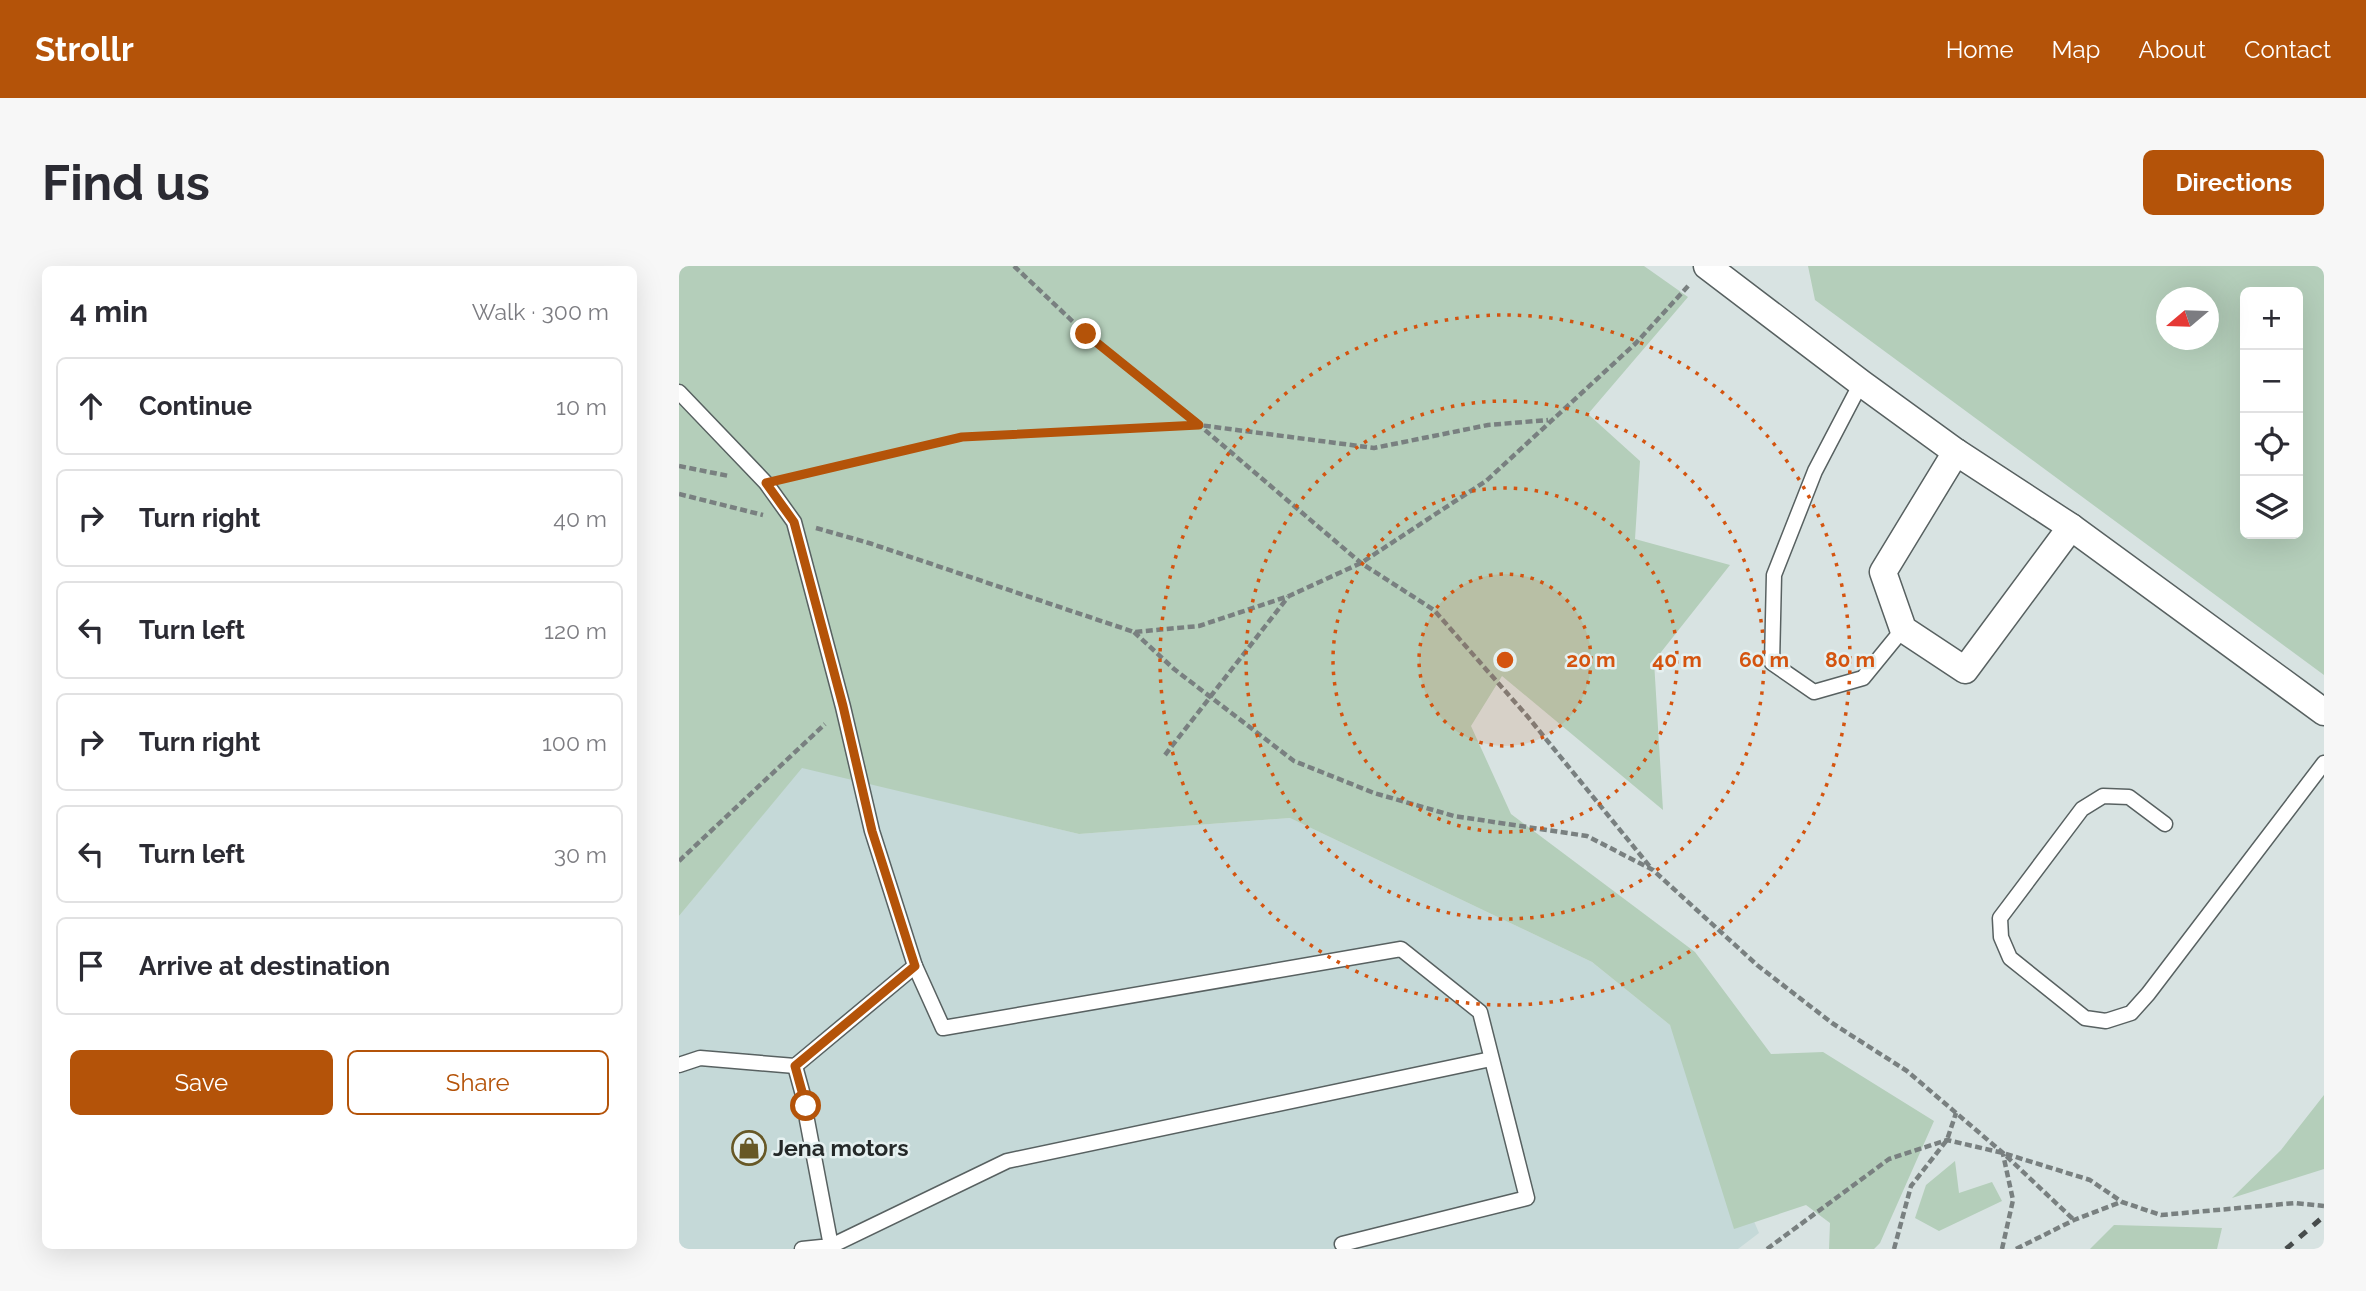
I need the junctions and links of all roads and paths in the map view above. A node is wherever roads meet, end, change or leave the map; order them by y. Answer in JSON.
{"nodes":[{"id":1,"x":1014,"y":266,"type":"edge"},
{"id":2,"x":1707,"y":266,"type":"edge"},
{"id":3,"x":1860,"y":383,"type":"junction"},
{"id":4,"x":679,"y":392,"type":"edge"},
{"id":5,"x":1549,"y":420,"type":"junction"},
{"id":6,"x":1199,"y":425,"type":"junction"},
{"id":7,"x":1956,"y":452,"type":"junction"},
{"id":8,"x":679,"y":466,"type":"edge"},
{"id":9,"x":766,"y":483,"type":"junction"},
{"id":10,"x":679,"y":494,"type":"edge"},
{"id":11,"x":794,"y":522,"type":"junction"},
{"id":12,"x":2071,"y":527,"type":"junction"},
{"id":13,"x":1361,"y":563,"type":"junction"},
{"id":14,"x":1289,"y":596,"type":"junction"},
{"id":15,"x":1903,"y":629,"type":"junction"},
{"id":16,"x":1134,"y":632,"type":"junction"},
{"id":17,"x":1210,"y":697,"type":"junction"},
{"id":18,"x":843,"y":706,"type":"junction"},
{"id":19,"x":2324,"y":712,"type":"edge"},
{"id":20,"x":1165,"y":755,"type":"dead end"},
{"id":21,"x":2324,"y":763,"type":"edge"},
{"id":22,"x":2165,"y":824,"type":"dead end"},
{"id":23,"x":679,"y":861,"type":"edge"},
{"id":24,"x":1653,"y":870,"type":"junction"},
{"id":25,"x":915,"y":966,"type":"junction"},
{"id":26,"x":1491,"y":1059,"type":"junction"},
{"id":27,"x":679,"y":1065,"type":"edge"},
{"id":28,"x":795,"y":1066,"type":"junction"},
{"id":29,"x":1956,"y":1112,"type":"junction"},
{"id":30,"x":1947,"y":1140,"type":"junction"},
{"id":31,"x":2003,"y":1153,"type":"junction"},
{"id":32,"x":2122,"y":1202,"type":"junction"},
{"id":33,"x":2324,"y":1206,"type":"edge"},
{"id":34,"x":2074,"y":1220,"type":"junction"},
{"id":35,"x":1342,"y":1244,"type":"dead end"},
{"id":36,"x":831,"y":1246,"type":"junction"},
{"id":37,"x":802,"y":1249,"type":"edge"},
{"id":38,"x":1767,"y":1249,"type":"edge"},
{"id":39,"x":1894,"y":1249,"type":"edge"},
{"id":40,"x":2002,"y":1249,"type":"edge"},
{"id":41,"x":2016,"y":1249,"type":"edge"}],
"edges":[{"from":1,"to":6,"type":"path"},
{"from":2,"to":3,"type":"street"},
{"from":2,"to":5,"type":"path"},
{"from":3,"to":7,"type":"street"},
{"from":3,"to":15,"type":"lane"},
{"from":4,"to":9,"type":"lane"},
{"from":5,"to":6,"type":"path"},
{"from":5,"to":13,"type":"path"},
{"from":6,"to":9,"type":"path"},
{"from":6,"to":13,"type":"path"},
{"from":7,"to":12,"type":"street"},
{"from":7,"to":15,"type":"street"},
{"from":8,"to":9,"type":"path"},
{"from":9,"to":11,"type":"lane"},
{"from":10,"to":11,"type":"path"},
{"from":11,"to":16,"type":"path"},
{"from":11,"to":18,"type":"lane"},
{"from":12,"to":15,"type":"street"},
{"from":12,"to":19,"type":"street"},
{"from":13,"to":14,"type":"path"},
{"from":13,"to":24,"type":"path"},
{"from":14,"to":16,"type":"path"},
{"from":14,"to":17,"type":"path"},
{"from":16,"to":17,"type":"path"},
{"from":17,"to":20,"type":"path"},
{"from":17,"to":24,"type":"path"},
{"from":18,"to":23,"type":"path"},
{"from":18,"to":25,"type":"lane"},
{"from":21,"to":22,"type":"lane"},
{"from":24,"to":29,"type":"path"},
{"from":25,"to":26,"type":"lane"},
{"from":25,"to":28,"type":"lane"},
{"from":26,"to":35,"type":"lane"},
{"from":26,"to":36,"type":"lane"},
{"from":27,"to":28,"type":"lane"},
{"from":28,"to":36,"type":"lane"},
{"from":29,"to":30,"type":"path"},
{"from":29,"to":31,"type":"path"},
{"from":30,"to":31,"type":"path"},
{"from":30,"to":38,"type":"path"},
{"from":30,"to":39,"type":"path"},
{"from":31,"to":32,"type":"path"},
{"from":31,"to":34,"type":"path"},
{"from":31,"to":40,"type":"path"},
{"from":32,"to":33,"type":"path"},
{"from":32,"to":34,"type":"path"},
{"from":34,"to":41,"type":"path"},
{"from":36,"to":37,"type":"lane"}]}
